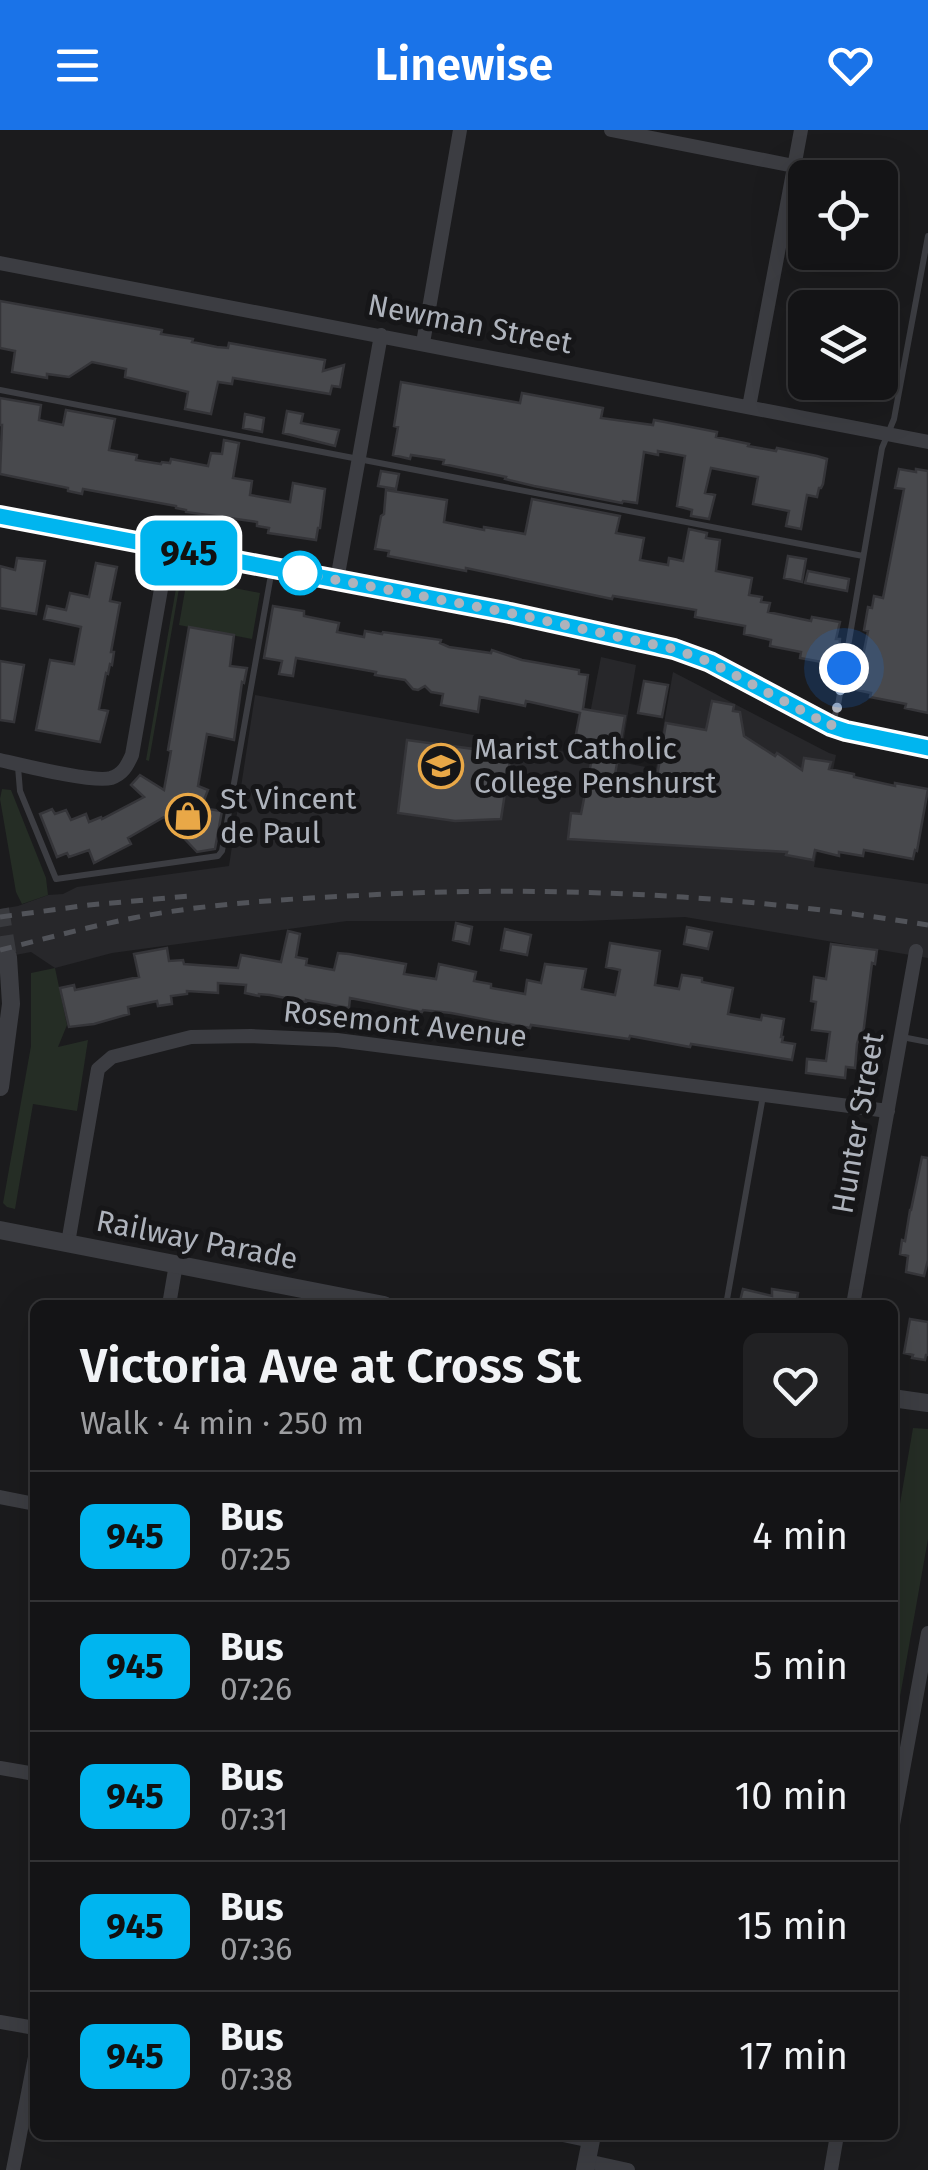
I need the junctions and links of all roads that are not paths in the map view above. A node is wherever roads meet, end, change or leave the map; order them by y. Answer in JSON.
{"nodes":[{"id":1,"x":460,"y":130,"type":"edge"},
{"id":2,"x":611,"y":130,"type":"edge"},
{"id":3,"x":801,"y":130,"type":"edge"},
{"id":4,"x":795,"y":160,"type":"edge"},
{"id":5,"x":788,"y":165,"type":"edge"},
{"id":6,"x":788,"y":198,"type":"edge"},
{"id":7,"x":928,"y":236,"type":"edge"},
{"id":8,"x":0,"y":263,"type":"edge"},
{"id":9,"x":381,"y":335,"type":"junction"},
{"id":10,"x":423,"y":343,"type":"junction"},
{"id":11,"x":0,"y":390,"type":"edge"},
{"id":12,"x":749,"y":407,"type":"junction"},
{"id":13,"x":888,"y":434,"type":"junction"},
{"id":14,"x":928,"y":442,"type":"edge"},
{"id":15,"x":359,"y":460,"type":"junction"},
{"id":16,"x":0,"y":516,"type":"edge"},
{"id":17,"x":168,"y":549,"type":"junction"},
{"id":18,"x":862,"y":556,"type":"junction"},
{"id":19,"x":272,"y":568,"type":"junction"},
{"id":20,"x":337,"y":580,"type":"junction"},
{"id":21,"x":831,"y":726,"type":"junction"},
{"id":22,"x":928,"y":748,"type":"edge"},
{"id":23,"x":0,"y":760,"type":"edge"},
{"id":24,"x":18,"y":764,"type":"junction"},
{"id":25,"x":916,"y":951,"type":"dead end"},
{"id":26,"x":8,"y":956,"type":"dead end"},
{"id":27,"x":902,"y":1037,"type":"junction"},
{"id":28,"x":928,"y":1042,"type":"edge"},
{"id":29,"x":0,"y":1087,"type":"edge"},
{"id":30,"x":763,"y":1096,"type":"junction"},
{"id":31,"x":888,"y":1111,"type":"junction"},
{"id":32,"x":0,"y":1230,"type":"edge"},
{"id":33,"x":68,"y":1243,"type":"junction"},
{"id":34,"x":176,"y":1264,"type":"junction"},
{"id":35,"x":169,"y":1300,"type":"edge"},
{"id":36,"x":359,"y":1300,"type":"edge"},
{"id":37,"x":727,"y":1300,"type":"edge"},
{"id":38,"x":854,"y":1300,"type":"edge"},
{"id":39,"x":898,"y":1399,"type":"edge"},
{"id":40,"x":928,"y":1403,"type":"edge"},
{"id":41,"x":0,"y":1497,"type":"edge"},
{"id":42,"x":30,"y":1503,"type":"edge"},
{"id":43,"x":928,"y":1633,"type":"edge"},
{"id":44,"x":0,"y":1768,"type":"edge"},
{"id":45,"x":30,"y":1773,"type":"edge"},
{"id":46,"x":898,"y":1797,"type":"edge"},
{"id":47,"x":0,"y":2022,"type":"edge"},
{"id":48,"x":30,"y":2027,"type":"edge"},
{"id":49,"x":30,"y":2083,"type":"edge"},
{"id":50,"x":592,"y":2140,"type":"edge"},
{"id":51,"x":837,"y":2140,"type":"edge"},
{"id":52,"x":586,"y":2166,"type":"edge"},
{"id":53,"x":13,"y":2170,"type":"edge"},
{"id":54,"x":628,"y":2170,"type":"edge"},
{"id":55,"x":831,"y":2170,"type":"edge"}],
"edges":[{"from":1,"to":10,"type":"street"},
{"from":2,"to":5,"type":"street"},
{"from":3,"to":4,"type":"street"},
{"from":6,"to":12,"type":"street"},
{"from":7,"to":13,"type":"lane"},
{"from":8,"to":9,"type":"street","name":"Newman Street"},
{"from":9,"to":10,"type":"street","name":"Newman Street"},
{"from":9,"to":15,"type":"street"},
{"from":10,"to":12,"type":"street","name":"Newman Street"},
{"from":11,"to":15,"type":"lane"},
{"from":12,"to":13,"type":"street","name":"Newman Street"},
{"from":13,"to":14,"type":"street","name":"Newman Street"},
{"from":13,"to":18,"type":"lane"},
{"from":15,"to":18,"type":"lane"},
{"from":15,"to":20,"type":"street"},
{"from":16,"to":17,"type":"street"},
{"from":17,"to":19,"type":"street"},
{"from":17,"to":24,"type":"street"},
{"from":18,"to":21,"type":"lane"},
{"from":19,"to":20,"type":"street"},
{"from":19,"to":24,"type":"lane"},
{"from":20,"to":21,"type":"street"},
{"from":21,"to":22,"type":"street"},
{"from":23,"to":24,"type":"street"},
{"from":25,"to":27,"type":"street","name":"Hunter Street"},
{"from":26,"to":29,"type":"street"},
{"from":27,"to":28,"type":"lane"},
{"from":27,"to":31,"type":"street","name":"Hunter Street"},
{"from":30,"to":31,"type":"street","name":"Rosemont Avenue"},
{"from":30,"to":33,"type":"street","name":"Rosemont Avenue"},
{"from":30,"to":37,"type":"lane"},
{"from":31,"to":38,"type":"street","name":"Hunter Street"},
{"from":32,"to":33,"type":"street","name":"Railway Parade"},
{"from":33,"to":34,"type":"street","name":"Railway Parade"},
{"from":34,"to":35,"type":"street"},
{"from":34,"to":36,"type":"street","name":"Railway Parade"},
{"from":39,"to":40,"type":"street"},
{"from":41,"to":42,"type":"street"},
{"from":43,"to":46,"type":"street"},
{"from":44,"to":45,"type":"street"},
{"from":47,"to":48,"type":"street"},
{"from":49,"to":53,"type":"street"},
{"from":50,"to":52,"type":"street"},
{"from":51,"to":55,"type":"street"},
{"from":52,"to":54,"type":"street"}]}
